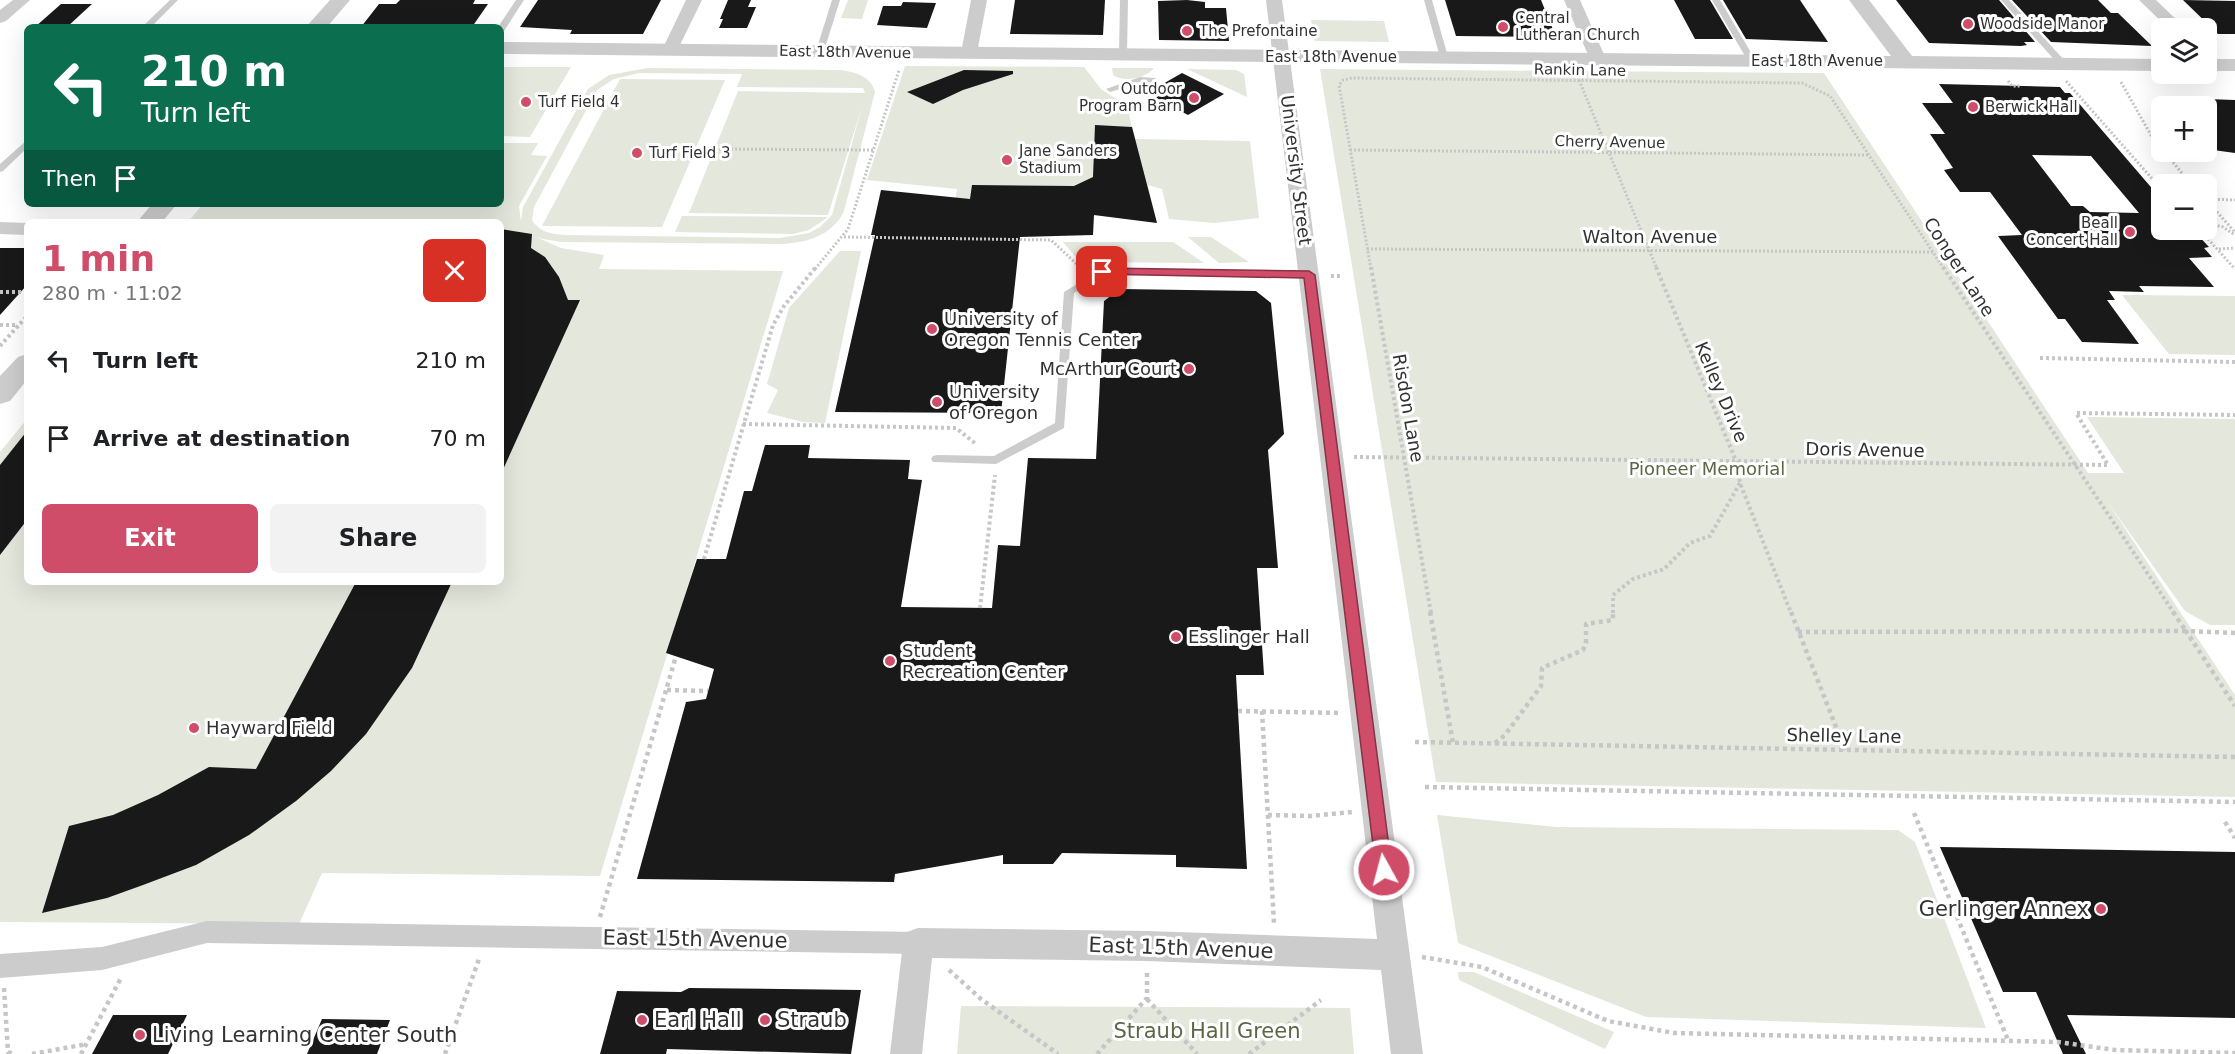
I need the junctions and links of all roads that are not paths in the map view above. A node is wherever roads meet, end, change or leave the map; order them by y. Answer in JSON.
{"nodes":[{"id":1,"x":22,"y":0,"type":"edge"},
{"id":2,"x":174,"y":0,"type":"edge"},
{"id":3,"x":340,"y":0,"type":"edge"},
{"id":4,"x":520,"y":0,"type":"edge"},
{"id":5,"x":694,"y":0,"type":"edge"},
{"id":6,"x":836,"y":0,"type":"edge"},
{"id":7,"x":979,"y":0,"type":"edge"},
{"id":8,"x":1124,"y":0,"type":"edge"},
{"id":9,"x":1274,"y":0,"type":"edge"},
{"id":10,"x":1428,"y":0,"type":"edge"},
{"id":11,"x":1572,"y":0,"type":"edge"},
{"id":12,"x":1716,"y":0,"type":"edge"},
{"id":13,"x":1859,"y":0,"type":"edge"},
{"id":14,"x":2005,"y":0,"type":"edge"},
{"id":15,"x":2147,"y":0,"type":"edge"},
{"id":16,"x":0,"y":18,"type":"edge"},
{"id":17,"x":2166,"y":18,"type":"edge"},
{"id":18,"x":149,"y":24,"type":"edge"},
{"id":19,"x":319,"y":24,"type":"edge"},
{"id":20,"x":504,"y":24,"type":"edge"},
{"id":21,"x":504,"y":48,"type":"edge"},
{"id":22,"x":670,"y":50,"type":"junction"},
{"id":23,"x":820,"y":51,"type":"junction"},
{"id":24,"x":969,"y":53,"type":"junction"},
{"id":25,"x":1123,"y":54,"type":"junction"},
{"id":26,"x":1282,"y":57,"type":"junction"},
{"id":27,"x":1444,"y":57,"type":"junction"},
{"id":28,"x":1598,"y":59,"type":"junction"},
{"id":29,"x":1752,"y":61,"type":"junction"},
{"id":30,"x":1906,"y":62,"type":"junction"},
{"id":31,"x":2056,"y":63,"type":"junction"},
{"id":32,"x":2151,"y":65,"type":"edge"},
{"id":33,"x":1155,"y":81,"type":"dead end"},
{"id":34,"x":1110,"y":89,"type":"dead end"},
{"id":35,"x":24,"y":146,"type":"edge"},
{"id":36,"x":0,"y":169,"type":"edge"},
{"id":37,"x":162,"y":207,"type":"edge"},
{"id":38,"x":152,"y":219,"type":"edge"},
{"id":39,"x":0,"y":228,"type":"edge"},
{"id":40,"x":24,"y":229,"type":"edge"},
{"id":41,"x":1309,"y":275,"type":"junction"},
{"id":42,"x":24,"y":366,"type":"edge"},
{"id":43,"x":0,"y":394,"type":"edge"},
{"id":44,"x":937,"y":459,"type":"dead end"},
{"id":45,"x":918,"y":943,"type":"junction"},
{"id":46,"x":1393,"y":955,"type":"junction"},
{"id":47,"x":1,"y":966,"type":"edge"},
{"id":48,"x":906,"y":1054,"type":"edge"},
{"id":49,"x":1407,"y":1054,"type":"edge"}],
"edges":[{"from":1,"to":16,"type":"street"},
{"from":2,"to":18,"type":"lane"},
{"from":3,"to":19,"type":"street"},
{"from":4,"to":20,"type":"lane"},
{"from":5,"to":22,"type":"street"},
{"from":6,"to":23,"type":"lane"},
{"from":7,"to":24,"type":"street"},
{"from":8,"to":25,"type":"lane"},
{"from":9,"to":26,"type":"street","name":"University Street"},
{"from":10,"to":27,"type":"lane"},
{"from":11,"to":28,"type":"street"},
{"from":12,"to":29,"type":"lane"},
{"from":13,"to":30,"type":"street"},
{"from":14,"to":31,"type":"lane"},
{"from":15,"to":17,"type":"street"},
{"from":21,"to":22,"type":"street","name":"East 18th Avenue"},
{"from":22,"to":23,"type":"street","name":"East 18th Avenue"},
{"from":23,"to":24,"type":"street","name":"East 18th Avenue"},
{"from":24,"to":25,"type":"street","name":"East 18th Avenue"},
{"from":25,"to":26,"type":"street","name":"East 18th Avenue"},
{"from":26,"to":27,"type":"street","name":"East 18th Avenue"},
{"from":26,"to":41,"type":"street","name":"University Street"},
{"from":27,"to":28,"type":"street","name":"East 18th Avenue"},
{"from":28,"to":29,"type":"street","name":"East 18th Avenue"},
{"from":29,"to":30,"type":"street","name":"East 18th Avenue"},
{"from":30,"to":31,"type":"street","name":"East 18th Avenue"},
{"from":31,"to":32,"type":"street","name":"East 18th Avenue"},
{"from":33,"to":34,"type":"lane"},
{"from":35,"to":36,"type":"lane"},
{"from":37,"to":38,"type":"street"},
{"from":39,"to":40,"type":"street"},
{"from":41,"to":44,"type":"lane"},
{"from":41,"to":46,"type":"street","name":"University Street"},
{"from":42,"to":43,"type":"street"},
{"from":45,"to":46,"type":"street","name":"East 15th Avenue"},
{"from":45,"to":47,"type":"street","name":"East 15th Avenue"},
{"from":45,"to":48,"type":"street"},
{"from":46,"to":49,"type":"street","name":"University Street"}]}
